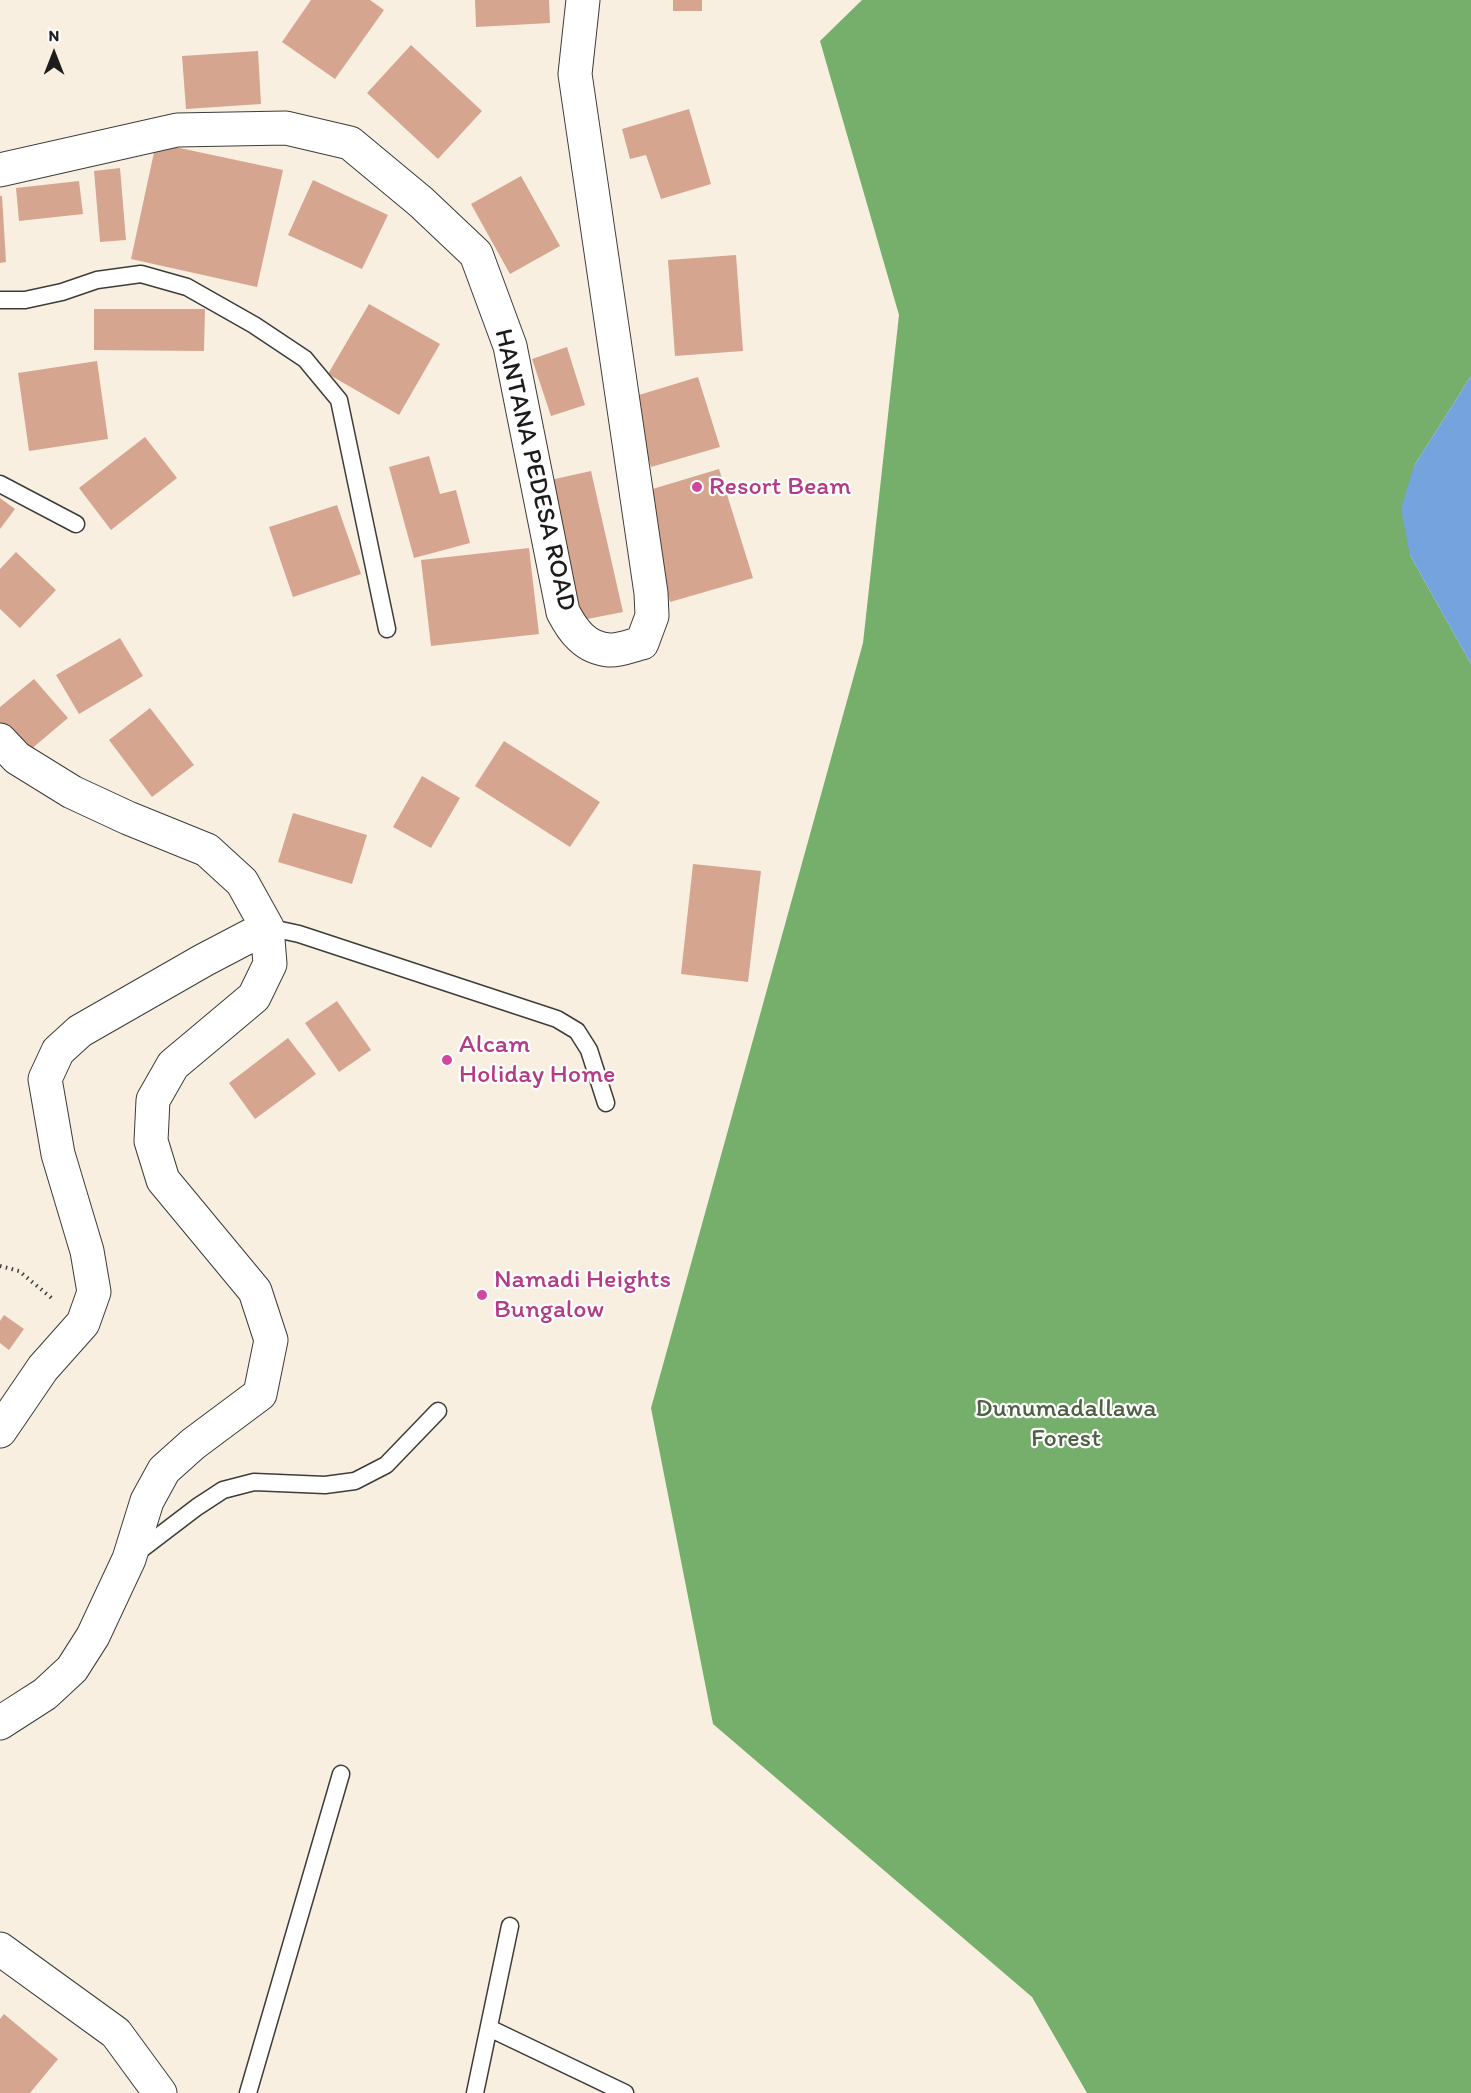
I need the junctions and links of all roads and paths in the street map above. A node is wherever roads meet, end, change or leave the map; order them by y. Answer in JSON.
{"nodes":[{"id":1,"x":583,"y":0,"type":"edge"},
{"id":2,"x":0,"y":170,"type":"edge"},
{"id":3,"x":0,"y":300,"type":"edge"},
{"id":4,"x":0,"y":484,"type":"edge"},
{"id":5,"x":76,"y":524,"type":"dead end"},
{"id":6,"x":387,"y":629,"type":"dead end"},
{"id":7,"x":0,"y":740,"type":"edge"},
{"id":8,"x":267,"y":927,"type":"junction"},
{"id":9,"x":606,"y":1103,"type":"dead end"},
{"id":10,"x":0,"y":1266,"type":"edge"},
{"id":11,"x":83,"y":1323,"type":"junction"},
{"id":12,"x":438,"y":1411,"type":"dead end"},
{"id":13,"x":0,"y":1431,"type":"edge"},
{"id":14,"x":129,"y":1559,"type":"junction"},
{"id":15,"x":0,"y":1723,"type":"edge"},
{"id":16,"x":341,"y":1774,"type":"dead end"},
{"id":17,"x":510,"y":1926,"type":"dead end"},
{"id":18,"x":0,"y":1949,"type":"edge"},
{"id":19,"x":489,"y":2028,"type":"junction"},
{"id":20,"x":160,"y":2093,"type":"edge"},
{"id":21,"x":248,"y":2093,"type":"edge"},
{"id":22,"x":475,"y":2093,"type":"edge"},
{"id":23,"x":625,"y":2093,"type":"edge"}],
"edges":[{"from":1,"to":2,"type":"street","name":"HANTANA PEDESA ROAD"},
{"from":3,"to":6,"type":"lane"},
{"from":4,"to":5,"type":"lane"},
{"from":7,"to":8,"type":"street"},
{"from":8,"to":9,"type":"lane"},
{"from":8,"to":11,"type":"street"},
{"from":8,"to":14,"type":"street"},
{"from":10,"to":11,"type":"path"},
{"from":11,"to":13,"type":"street"},
{"from":12,"to":14,"type":"lane"},
{"from":14,"to":15,"type":"street"},
{"from":16,"to":21,"type":"lane"},
{"from":17,"to":19,"type":"lane"},
{"from":18,"to":20,"type":"street"},
{"from":19,"to":22,"type":"lane"},
{"from":19,"to":23,"type":"lane"}]}
